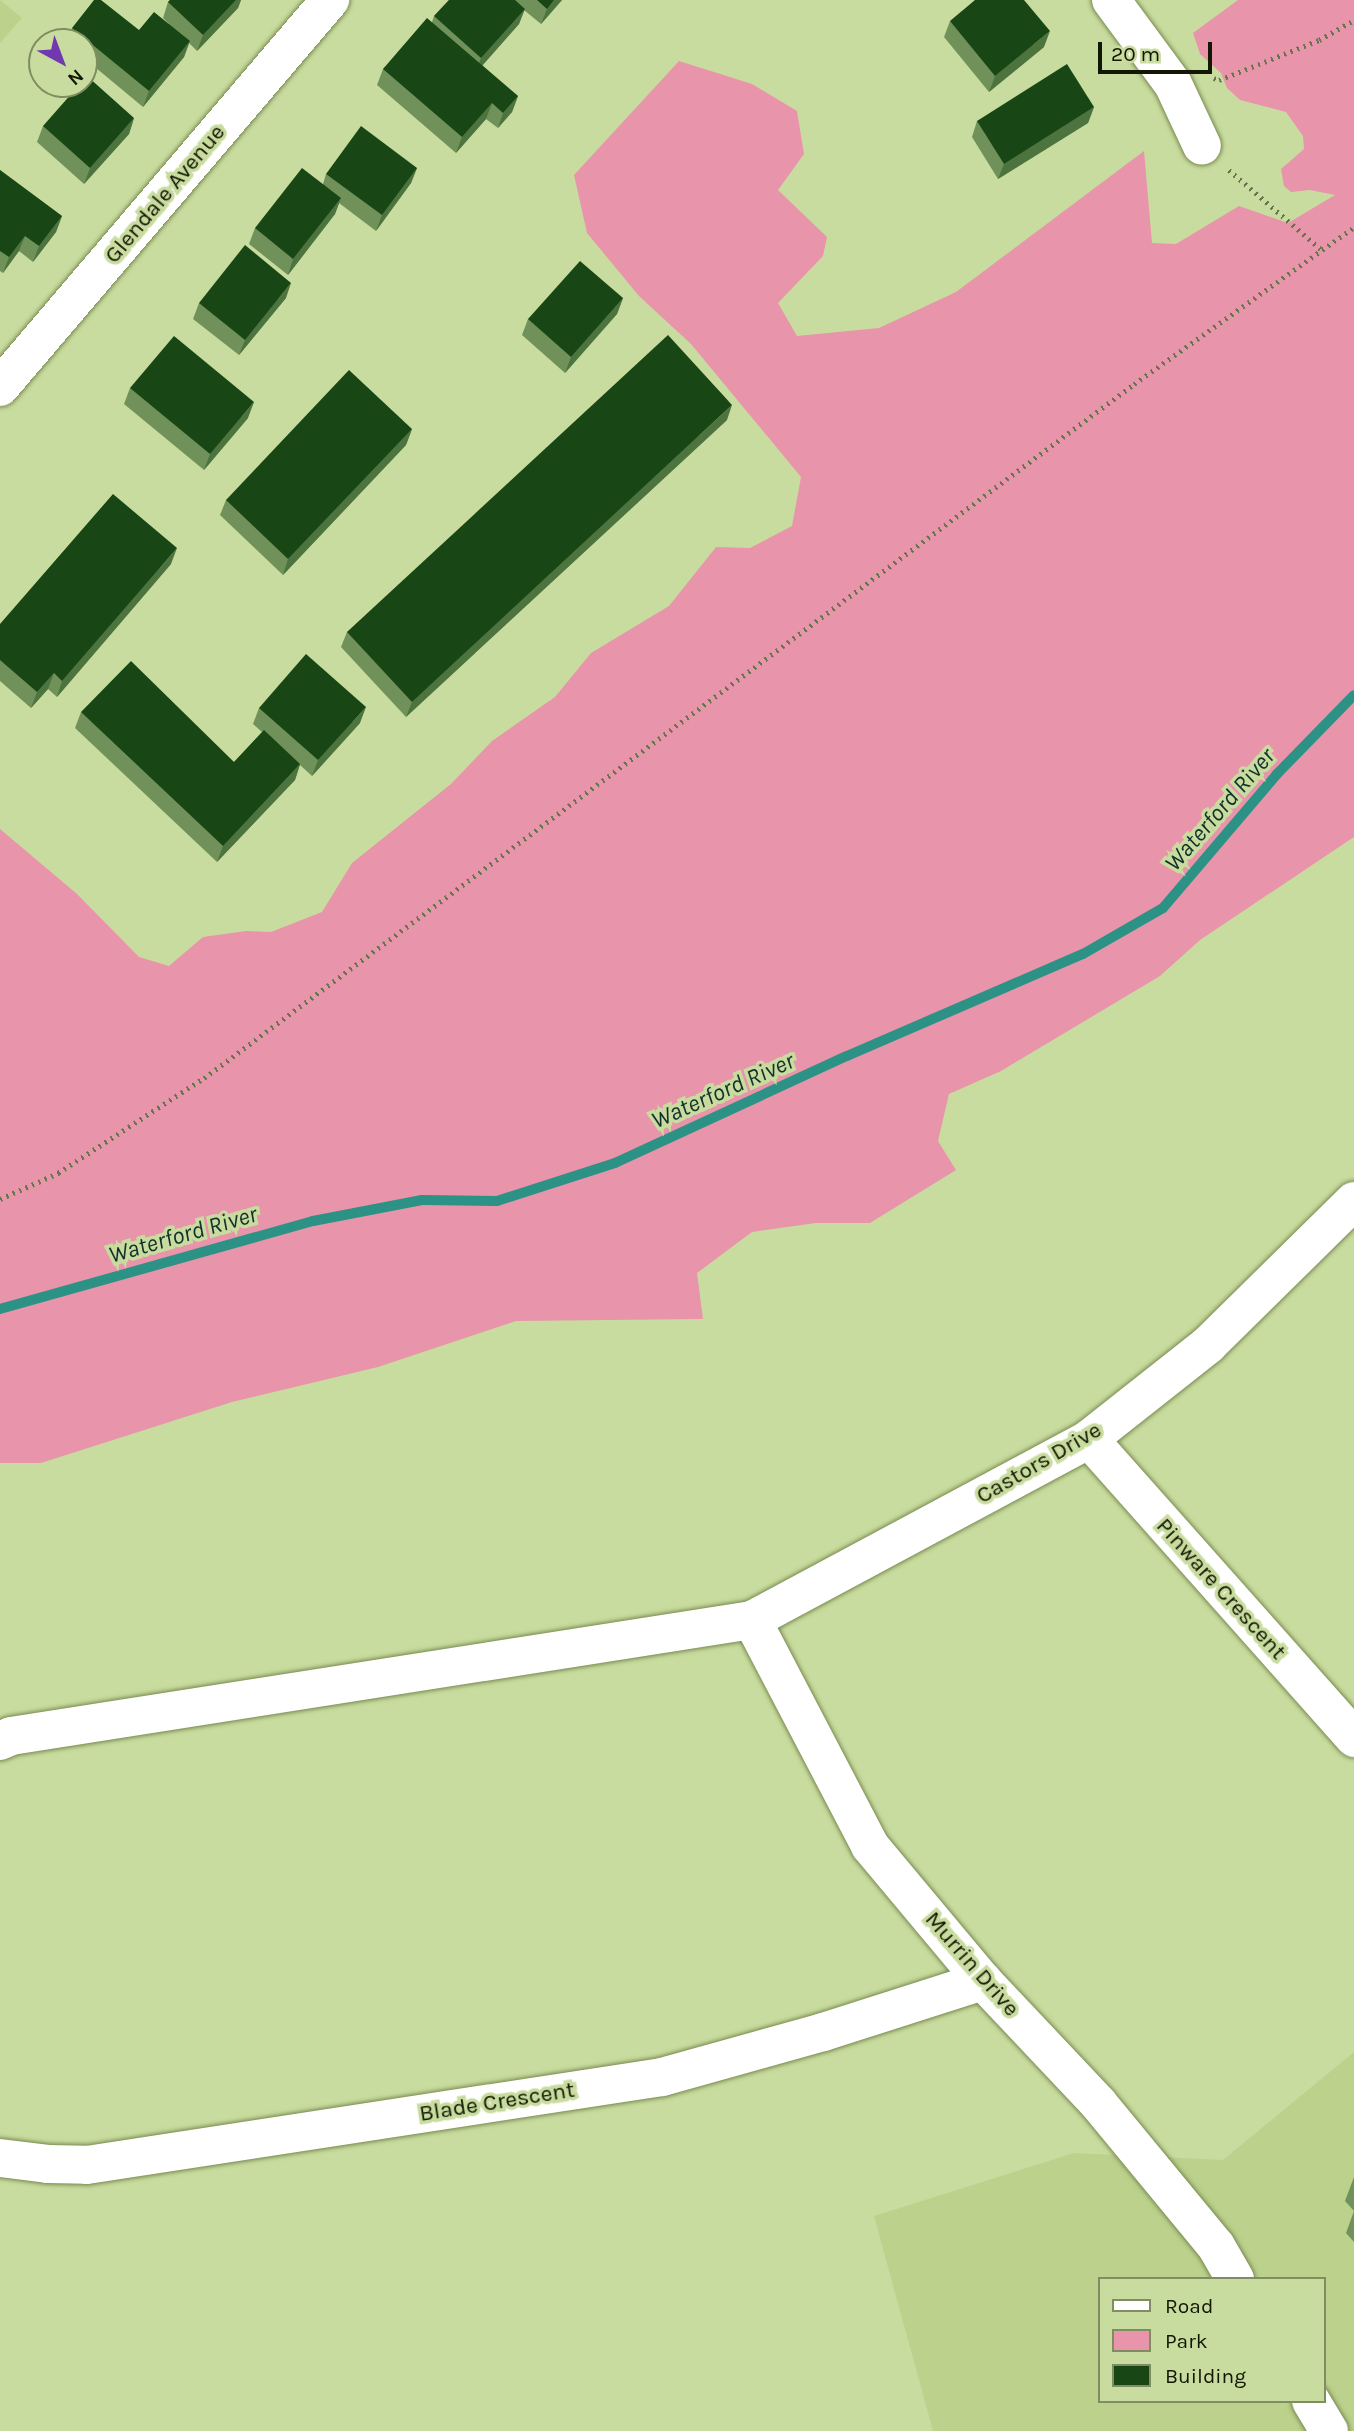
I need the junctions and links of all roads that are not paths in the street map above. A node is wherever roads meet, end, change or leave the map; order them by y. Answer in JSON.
{"nodes":[{"id":1,"x":330,"y":0,"type":"edge"},
{"id":2,"x":1111,"y":0,"type":"edge"},
{"id":3,"x":1202,"y":146,"type":"road end"},
{"id":4,"x":0,"y":387,"type":"edge"},
{"id":5,"x":1354,"y":1201,"type":"edge"},
{"id":6,"x":1088,"y":1439,"type":"junction"},
{"id":7,"x":752,"y":1620,"type":"junction"},
{"id":8,"x":1354,"y":1738,"type":"edge"},
{"id":9,"x":0,"y":1741,"type":"edge"},
{"id":10,"x":983,"y":1981,"type":"junction"},
{"id":11,"x":0,"y":2158,"type":"edge"},
{"id":12,"x":1235,"y":2277,"type":"edge"},
{"id":13,"x":1312,"y":2403,"type":"edge"},
{"id":14,"x":1329,"y":2431,"type":"edge"}],
"edges":[{"from":1,"to":4,"type":"street","name":"Glendale Avenue"},
{"from":2,"to":3,"type":"street"},
{"from":5,"to":6,"type":"street","name":"Castors Drive"},
{"from":6,"to":7,"type":"street","name":"Castors Drive"},
{"from":6,"to":8,"type":"street","name":"Pinware Crescent"},
{"from":7,"to":9,"type":"street"},
{"from":7,"to":10,"type":"street","name":"Murrin Drive"},
{"from":10,"to":11,"type":"street","name":"Blade Crescent"},
{"from":10,"to":12,"type":"street","name":"Murrin Drive"},
{"from":13,"to":14,"type":"street"}]}
